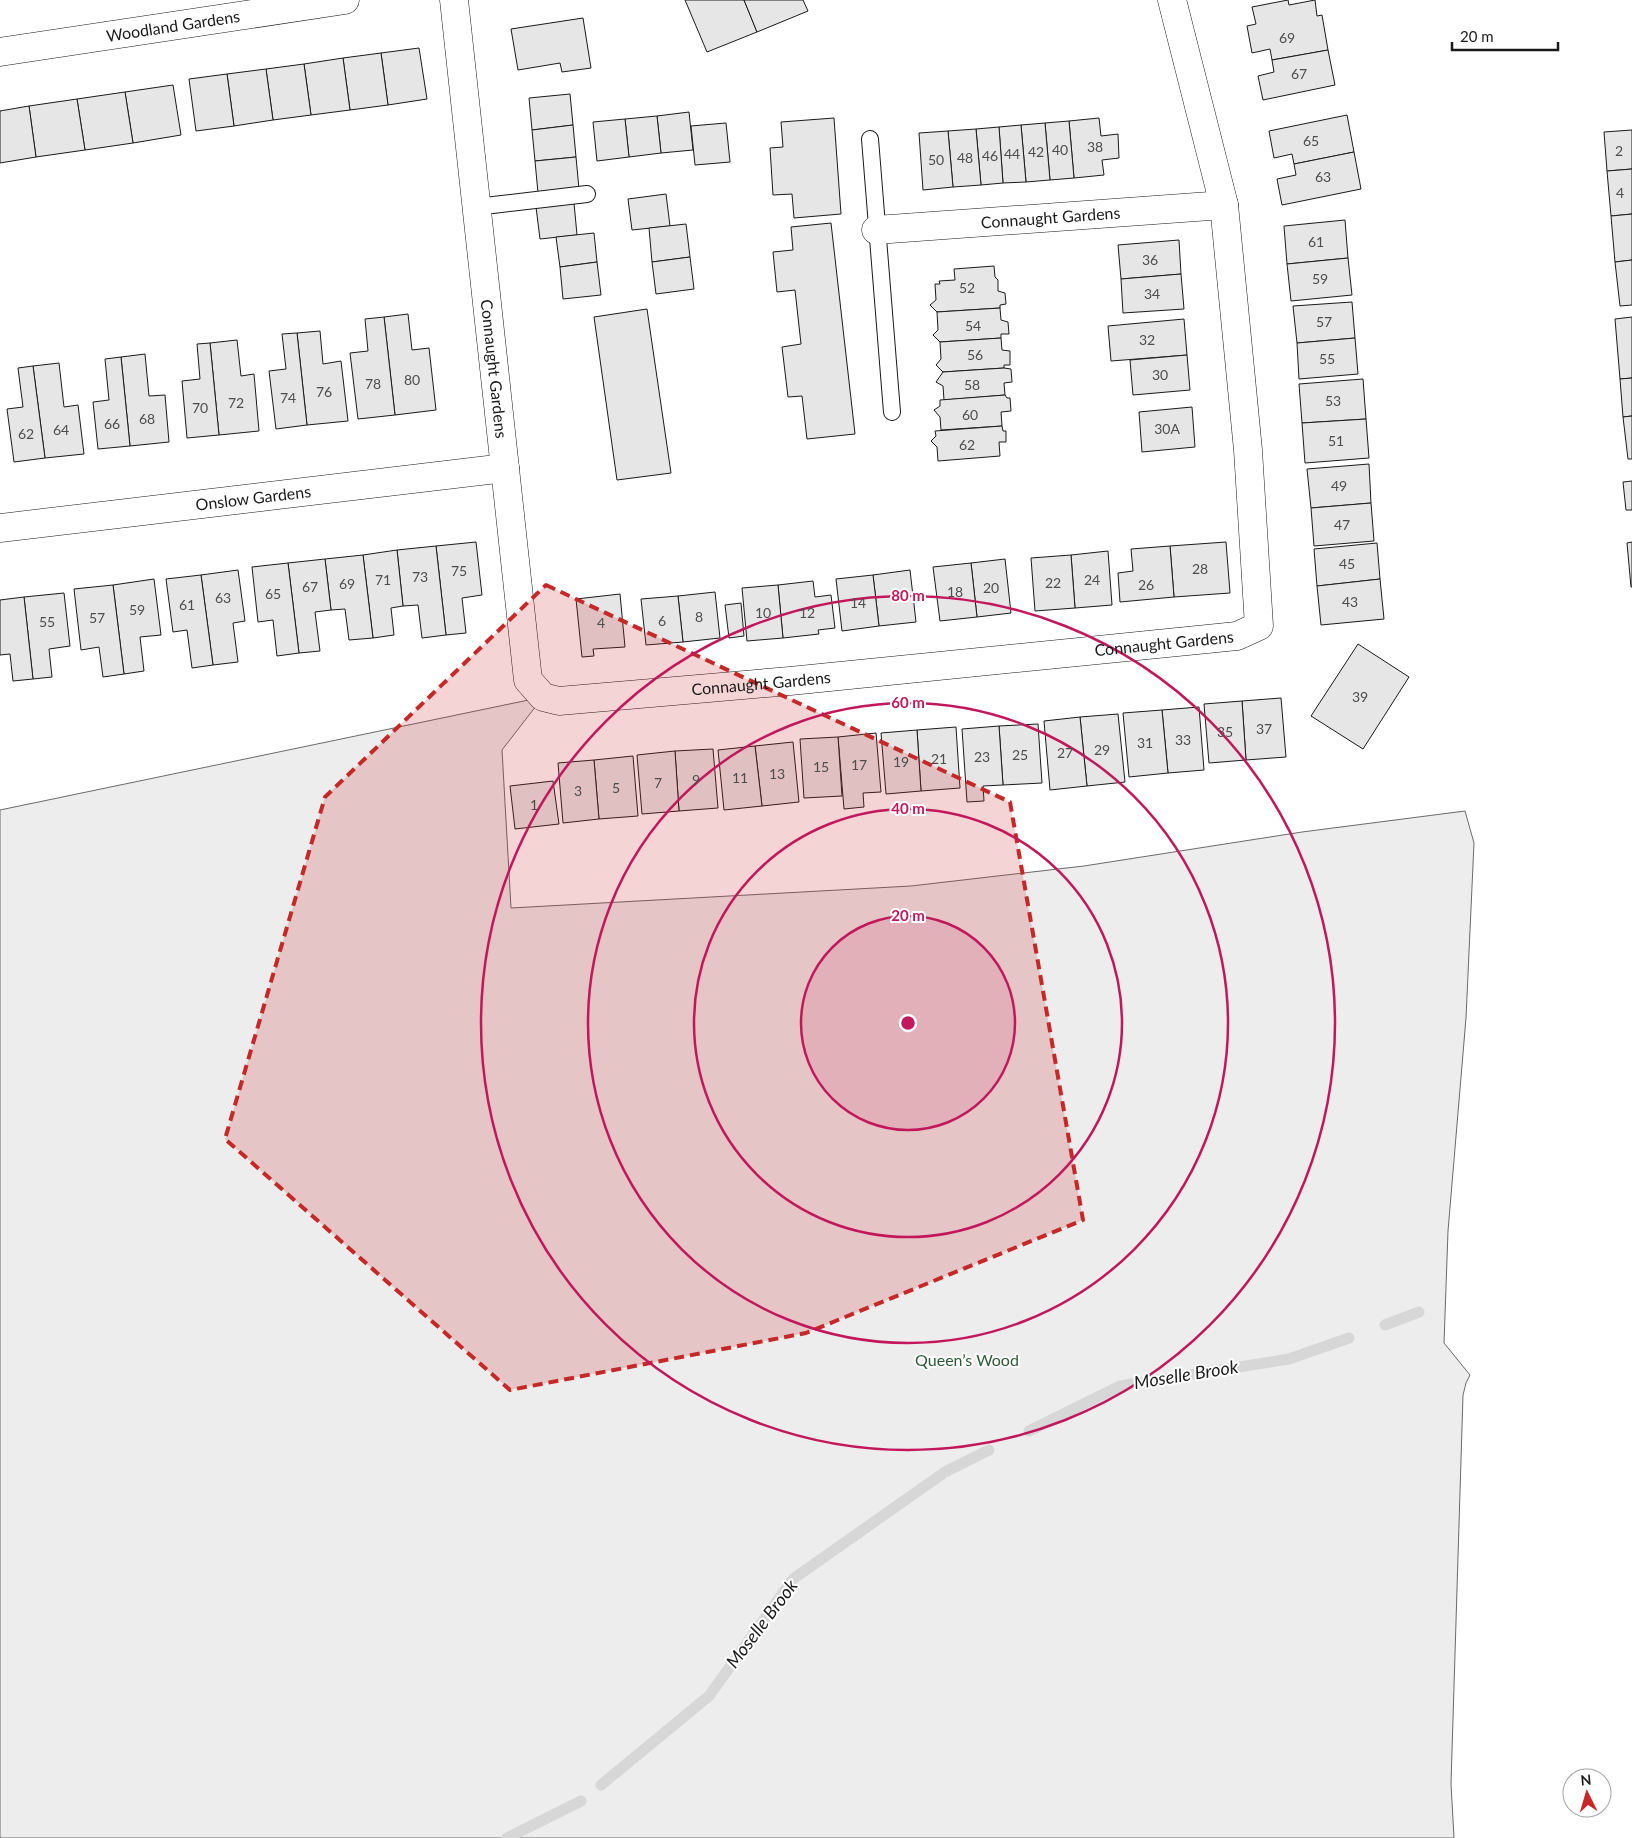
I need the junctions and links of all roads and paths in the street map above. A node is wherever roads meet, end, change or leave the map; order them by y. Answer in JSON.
{"nodes":[{"id":1,"x":345,"y":0,"type":"edge"},
{"id":2,"x":454,"y":0,"type":"edge"},
{"id":3,"x":1172,"y":0,"type":"edge"},
{"id":4,"x":0,"y":52,"type":"edge"},
{"id":5,"x":870,"y":139,"type":"dead end"},
{"id":6,"x":587,"y":194,"type":"dead end"},
{"id":7,"x":1224,"y":205,"type":"junction"},
{"id":8,"x":476,"y":206,"type":"junction"},
{"id":9,"x":876,"y":230,"type":"junction"},
{"id":10,"x":892,"y":412,"type":"dead end"},
{"id":11,"x":505,"y":468,"type":"junction"},
{"id":12,"x":0,"y":528,"type":"edge"}],
"edges":[{"from":1,"to":4,"type":"street","name":"Woodland Gardens"},
{"from":2,"to":8,"type":"street","name":"Connaught Gardens"},
{"from":3,"to":7,"type":"street","name":"Connaught Gardens"},
{"from":5,"to":9,"type":"lane"},
{"from":6,"to":8,"type":"lane"},
{"from":7,"to":9,"type":"street","name":"Connaught Gardens"},
{"from":7,"to":11,"type":"street","name":"Connaught Gardens"},
{"from":8,"to":11,"type":"street","name":"Connaught Gardens"},
{"from":9,"to":10,"type":"lane"},
{"from":11,"to":12,"type":"street","name":"Onslow Gardens"}]}
